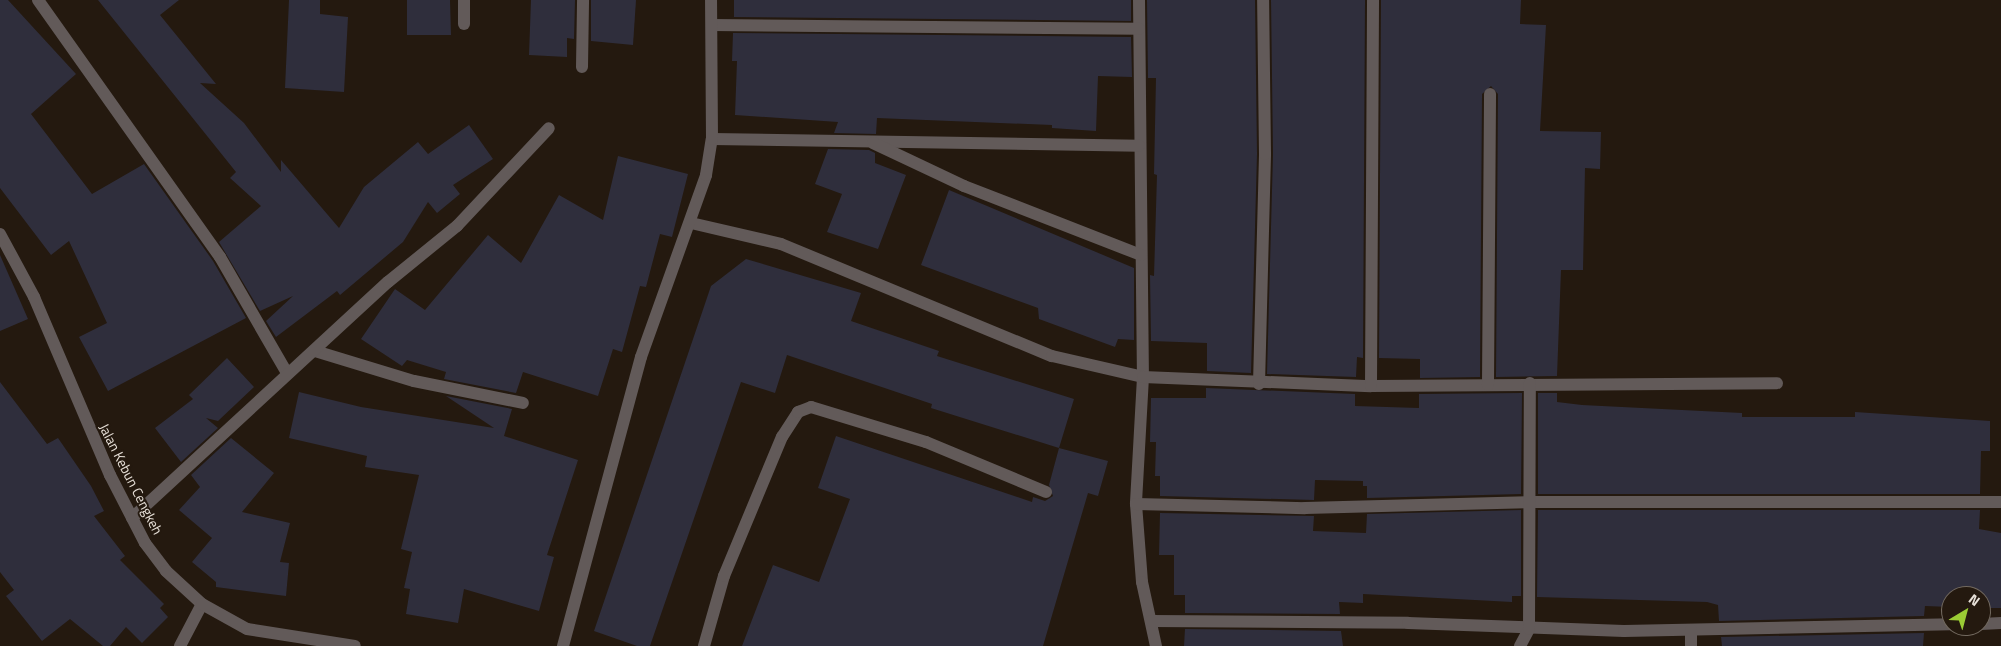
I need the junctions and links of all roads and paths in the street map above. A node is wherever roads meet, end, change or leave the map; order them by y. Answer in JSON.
{"nodes":[{"id":1,"x":38,"y":0,"type":"edge"},
{"id":2,"x":464,"y":0,"type":"edge"},
{"id":3,"x":583,"y":0,"type":"edge"},
{"id":4,"x":711,"y":0,"type":"edge"},
{"id":5,"x":1139,"y":0,"type":"edge"},
{"id":6,"x":1263,"y":0,"type":"edge"},
{"id":7,"x":1373,"y":0,"type":"edge"},
{"id":8,"x":464,"y":24,"type":"dead end"},
{"id":9,"x":712,"y":25,"type":"junction"},
{"id":10,"x":1139,"y":29,"type":"junction"},
{"id":11,"x":582,"y":67,"type":"dead end"},
{"id":12,"x":1490,"y":94,"type":"dead end"},
{"id":13,"x":549,"y":128,"type":"dead end"},
{"id":14,"x":712,"y":139,"type":"junction"},
{"id":15,"x":868,"y":141,"type":"junction"},
{"id":16,"x":1139,"y":146,"type":"junction"},
{"id":17,"x":691,"y":223,"type":"junction"},
{"id":18,"x":0,"y":234,"type":"edge"},
{"id":19,"x":1141,"y":255,"type":"junction"},
{"id":20,"x":316,"y":350,"type":"junction"},
{"id":21,"x":287,"y":373,"type":"junction"},
{"id":22,"x":1143,"y":377,"type":"junction"},
{"id":23,"x":1530,"y":383,"type":"junction"},
{"id":24,"x":1777,"y":383,"type":"dead end"},
{"id":25,"x":1259,"y":384,"type":"junction"},
{"id":26,"x":1488,"y":385,"type":"junction"},
{"id":27,"x":1371,"y":386,"type":"junction"},
{"id":28,"x":523,"y":404,"type":"dead end"},
{"id":29,"x":1046,"y":492,"type":"dead end"},
{"id":30,"x":1530,"y":502,"type":"junction"},
{"id":31,"x":2001,"y":502,"type":"edge"},
{"id":32,"x":1136,"y":504,"type":"junction"},
{"id":33,"x":132,"y":518,"type":"junction"},
{"id":34,"x":202,"y":604,"type":"junction"},
{"id":35,"x":1150,"y":621,"type":"junction"},
{"id":36,"x":1941,"y":624,"type":"edge"},
{"id":37,"x":1529,"y":629,"type":"junction"},
{"id":38,"x":1691,"y":630,"type":"junction"},
{"id":39,"x":180,"y":646,"type":"edge"},
{"id":40,"x":354,"y":646,"type":"edge"},
{"id":41,"x":563,"y":646,"type":"edge"},
{"id":42,"x":704,"y":646,"type":"edge"},
{"id":43,"x":1156,"y":646,"type":"edge"},
{"id":44,"x":1520,"y":646,"type":"edge"},
{"id":45,"x":1691,"y":646,"type":"edge"}],
"edges":[{"from":1,"to":21,"type":"street"},
{"from":2,"to":8,"type":"street"},
{"from":3,"to":11,"type":"street"},
{"from":4,"to":9,"type":"street"},
{"from":5,"to":10,"type":"street"},
{"from":6,"to":25,"type":"street"},
{"from":7,"to":27,"type":"street"},
{"from":9,"to":10,"type":"street"},
{"from":9,"to":14,"type":"street"},
{"from":10,"to":16,"type":"street"},
{"from":12,"to":26,"type":"street"},
{"from":13,"to":20,"type":"street"},
{"from":14,"to":15,"type":"street"},
{"from":14,"to":17,"type":"street"},
{"from":15,"to":16,"type":"street"},
{"from":15,"to":19,"type":"street"},
{"from":16,"to":19,"type":"street"},
{"from":17,"to":22,"type":"street"},
{"from":17,"to":41,"type":"street"},
{"from":18,"to":33,"type":"street","name":"Jalan Kebun Cengkeh"},
{"from":19,"to":22,"type":"street"},
{"from":20,"to":21,"type":"street"},
{"from":20,"to":28,"type":"street"},
{"from":21,"to":33,"type":"street"},
{"from":22,"to":25,"type":"street"},
{"from":22,"to":32,"type":"street"},
{"from":23,"to":24,"type":"street"},
{"from":23,"to":26,"type":"street"},
{"from":23,"to":30,"type":"street"},
{"from":25,"to":27,"type":"street"},
{"from":26,"to":27,"type":"street"},
{"from":29,"to":42,"type":"street"},
{"from":30,"to":31,"type":"street"},
{"from":30,"to":32,"type":"street"},
{"from":30,"to":37,"type":"street"},
{"from":32,"to":35,"type":"street"},
{"from":33,"to":34,"type":"street","name":"Jalan Kebun Cengkeh"},
{"from":34,"to":39,"type":"street"},
{"from":34,"to":40,"type":"street","name":"Jalan Kebun Cengkeh"},
{"from":35,"to":37,"type":"street"},
{"from":35,"to":43,"type":"street"},
{"from":36,"to":38,"type":"street"},
{"from":37,"to":38,"type":"street"},
{"from":37,"to":44,"type":"street"},
{"from":38,"to":45,"type":"street"}]}
